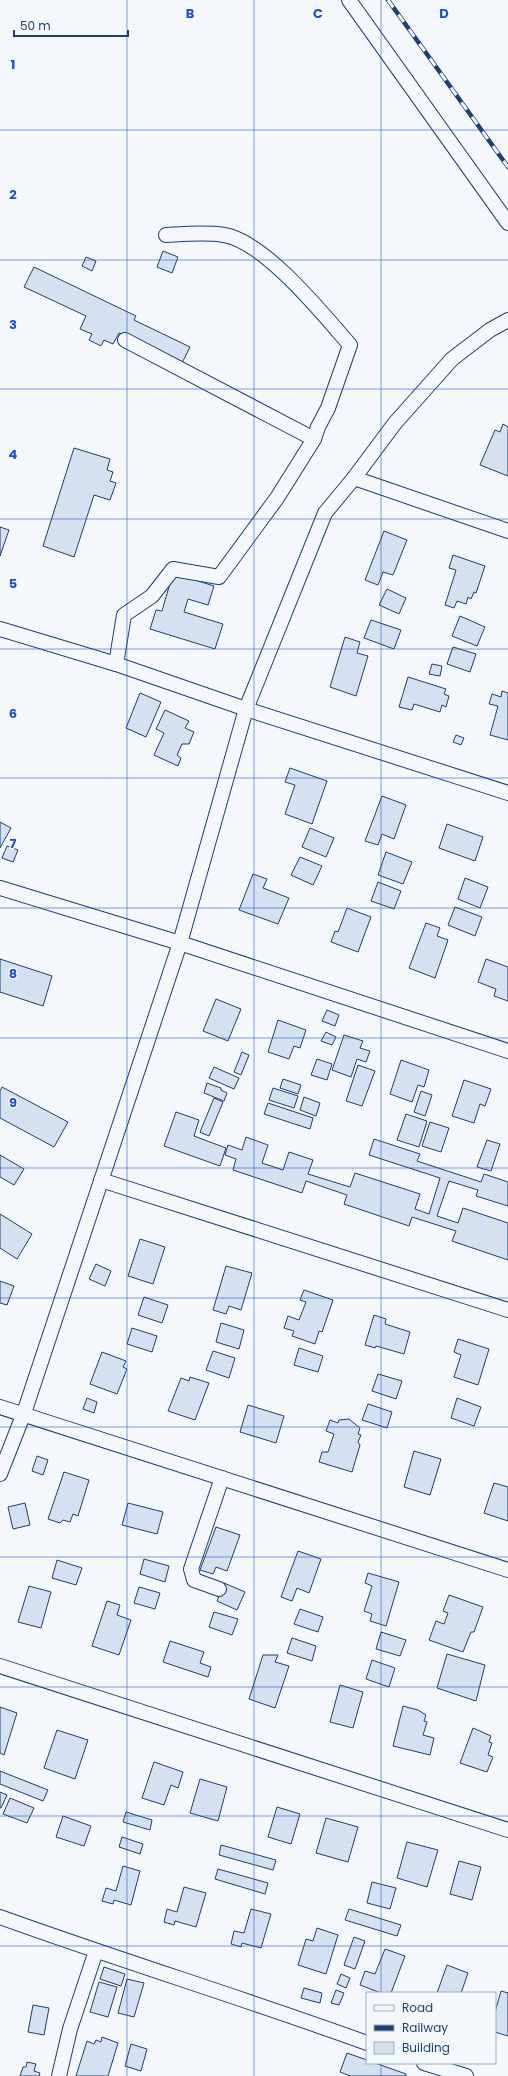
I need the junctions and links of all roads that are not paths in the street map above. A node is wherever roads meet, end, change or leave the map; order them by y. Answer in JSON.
{"nodes":[{"id":1,"x":349,"y":0,"type":"edge"},
{"id":2,"x":508,"y":224,"type":"edge"},
{"id":3,"x":166,"y":235,"type":"dead end"},
{"id":4,"x":508,"y":320,"type":"edge"},
{"id":5,"x":125,"y":340,"type":"dead end"},
{"id":6,"x":314,"y":440,"type":"junction"},
{"id":7,"x":354,"y":478,"type":"junction"},
{"id":8,"x":508,"y":531,"type":"edge"},
{"id":9,"x":0,"y":629,"type":"edge"},
{"id":10,"x":116,"y":664,"type":"junction"},
{"id":11,"x":246,"y":709,"type":"junction"},
{"id":12,"x":508,"y":794,"type":"edge"},
{"id":13,"x":0,"y":888,"type":"edge"},
{"id":14,"x":180,"y":943,"type":"junction"},
{"id":15,"x":508,"y":1051,"type":"edge"},
{"id":16,"x":101,"y":1180,"type":"junction"},
{"id":17,"x":508,"y":1310,"type":"edge"},
{"id":18,"x":0,"y":1407,"type":"edge"},
{"id":19,"x":24,"y":1413,"type":"junction"},
{"id":20,"x":0,"y":1474,"type":"edge"},
{"id":21,"x":222,"y":1478,"type":"junction"},
{"id":22,"x":508,"y":1570,"type":"edge"},
{"id":23,"x":219,"y":1589,"type":"dead end"},
{"id":24,"x":0,"y":1666,"type":"edge"},
{"id":25,"x":508,"y":1830,"type":"edge"},
{"id":26,"x":0,"y":1917,"type":"edge"},
{"id":27,"x":96,"y":1951,"type":"junction"},
{"id":28,"x":366,"y":2043,"type":"edge"},
{"id":29,"x":427,"y":2064,"type":"edge"},
{"id":30,"x":59,"y":2076,"type":"edge"},
{"id":31,"x":466,"y":2076,"type":"edge"}],
"edges":[{"from":1,"to":2,"type":"street"},
{"from":3,"to":6,"type":"street"},
{"from":4,"to":7,"type":"street"},
{"from":5,"to":6,"type":"street"},
{"from":6,"to":10,"type":"street"},
{"from":7,"to":8,"type":"street"},
{"from":7,"to":11,"type":"street"},
{"from":9,"to":10,"type":"street"},
{"from":10,"to":11,"type":"street"},
{"from":11,"to":12,"type":"street"},
{"from":11,"to":14,"type":"street"},
{"from":13,"to":14,"type":"street"},
{"from":14,"to":15,"type":"street"},
{"from":14,"to":16,"type":"street"},
{"from":16,"to":17,"type":"street"},
{"from":16,"to":19,"type":"street"},
{"from":18,"to":19,"type":"street"},
{"from":19,"to":20,"type":"street"},
{"from":19,"to":21,"type":"street"},
{"from":21,"to":22,"type":"street"},
{"from":21,"to":23,"type":"street"},
{"from":24,"to":25,"type":"street"},
{"from":26,"to":27,"type":"street"},
{"from":27,"to":28,"type":"street"},
{"from":27,"to":30,"type":"street"},
{"from":29,"to":31,"type":"street"}]}
